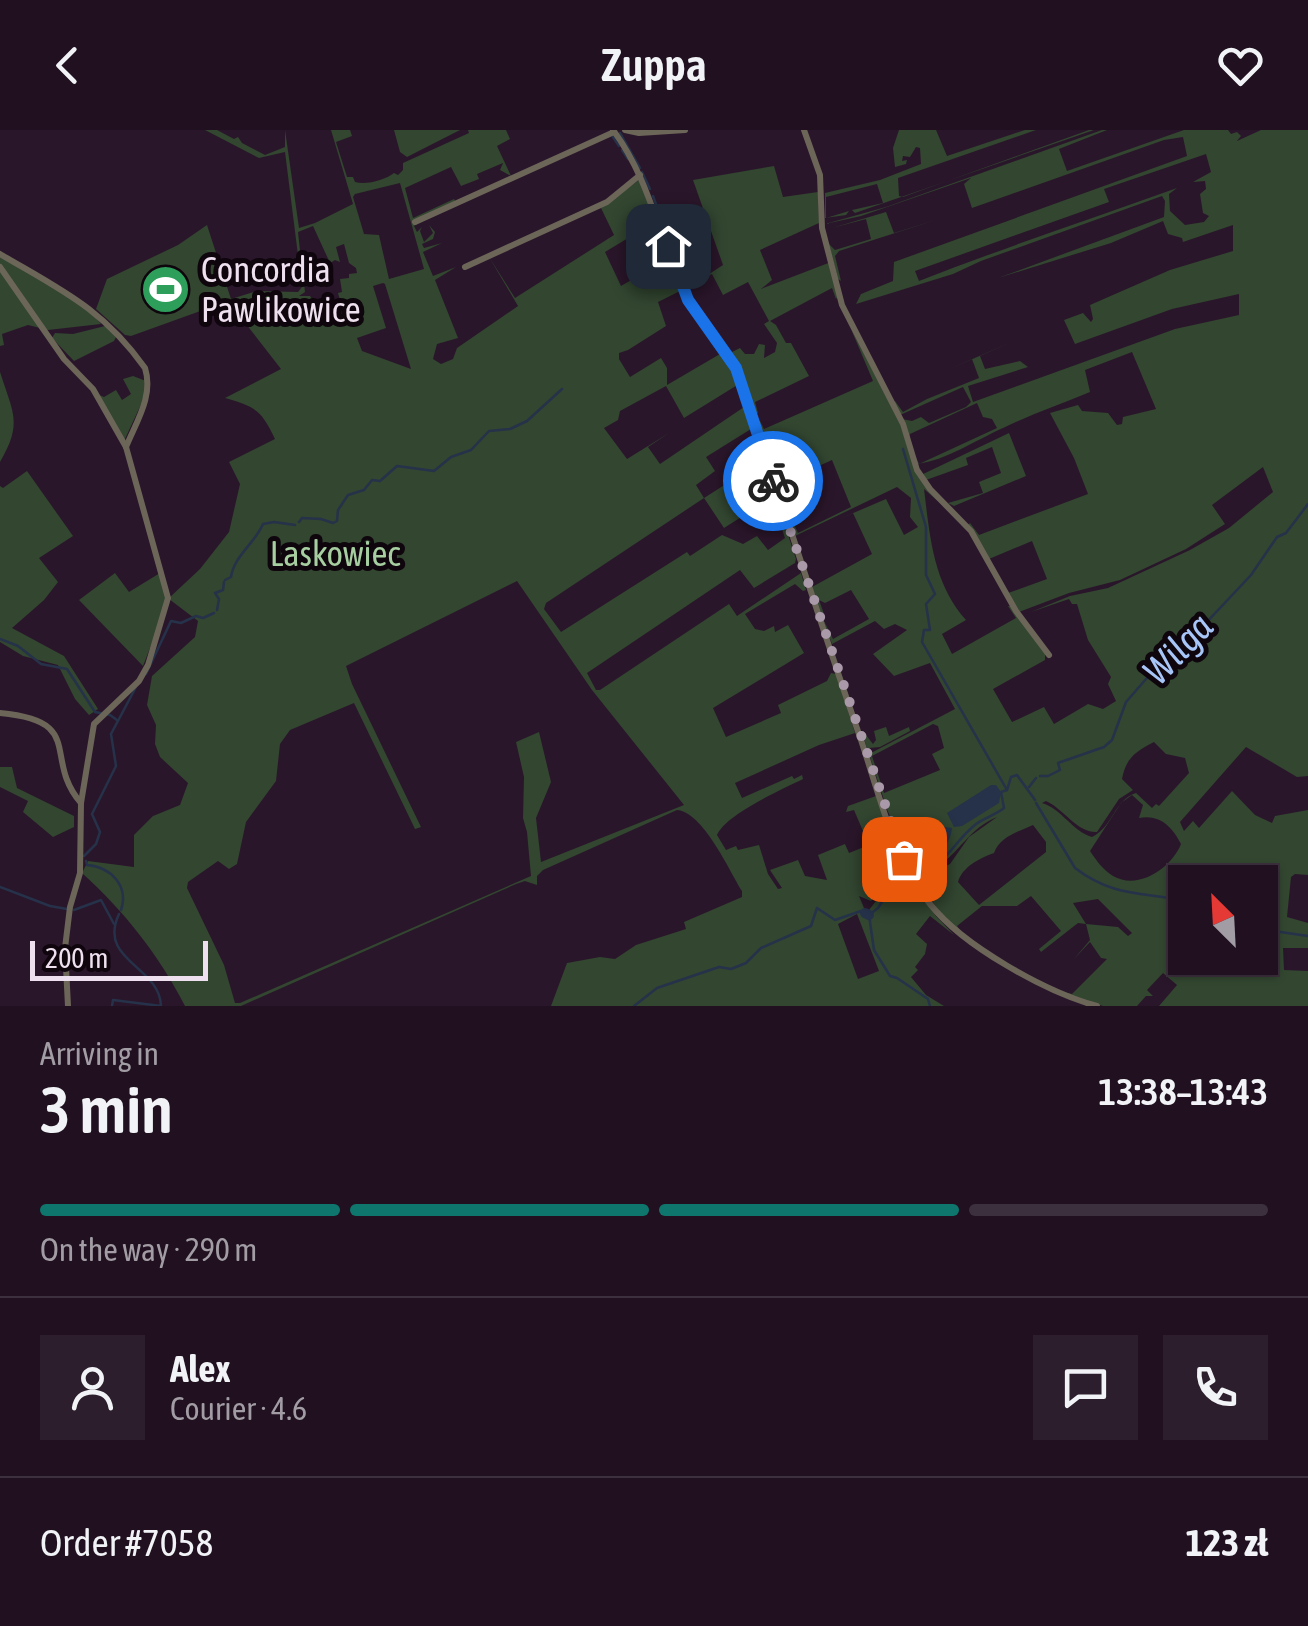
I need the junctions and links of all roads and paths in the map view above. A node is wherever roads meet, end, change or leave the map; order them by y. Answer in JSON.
{"nodes":[{"id":1,"x":625,"y":130,"type":"edge"},
{"id":2,"x":685,"y":130,"type":"edge"},
{"id":3,"x":804,"y":130,"type":"edge"},
{"id":4,"x":614,"y":131,"type":"edge"},
{"id":5,"x":640,"y":175,"type":"junction"},
{"id":6,"x":416,"y":222,"type":"dead end"},
{"id":7,"x":0,"y":254,"type":"edge"},
{"id":8,"x":0,"y":266,"type":"edge"},
{"id":9,"x":465,"y":267,"type":"dead end"},
{"id":10,"x":126,"y":448,"type":"junction"},
{"id":11,"x":1049,"y":656,"type":"dead end"},
{"id":12,"x":0,"y":713,"type":"edge"},
{"id":13,"x":81,"y":804,"type":"junction"},
{"id":14,"x":68,"y":1006,"type":"edge"},
{"id":15,"x":1097,"y":1006,"type":"edge"}],
"edges":[{"from":1,"to":2,"type":"street"},
{"from":3,"to":11,"type":"street"},
{"from":4,"to":5,"type":"street"},
{"from":4,"to":6,"type":"street"},
{"from":5,"to":9,"type":"street"},
{"from":5,"to":15,"type":"street"},
{"from":7,"to":10,"type":"street"},
{"from":8,"to":10,"type":"street"},
{"from":10,"to":13,"type":"street"},
{"from":12,"to":13,"type":"street"},
{"from":13,"to":14,"type":"street"}]}
